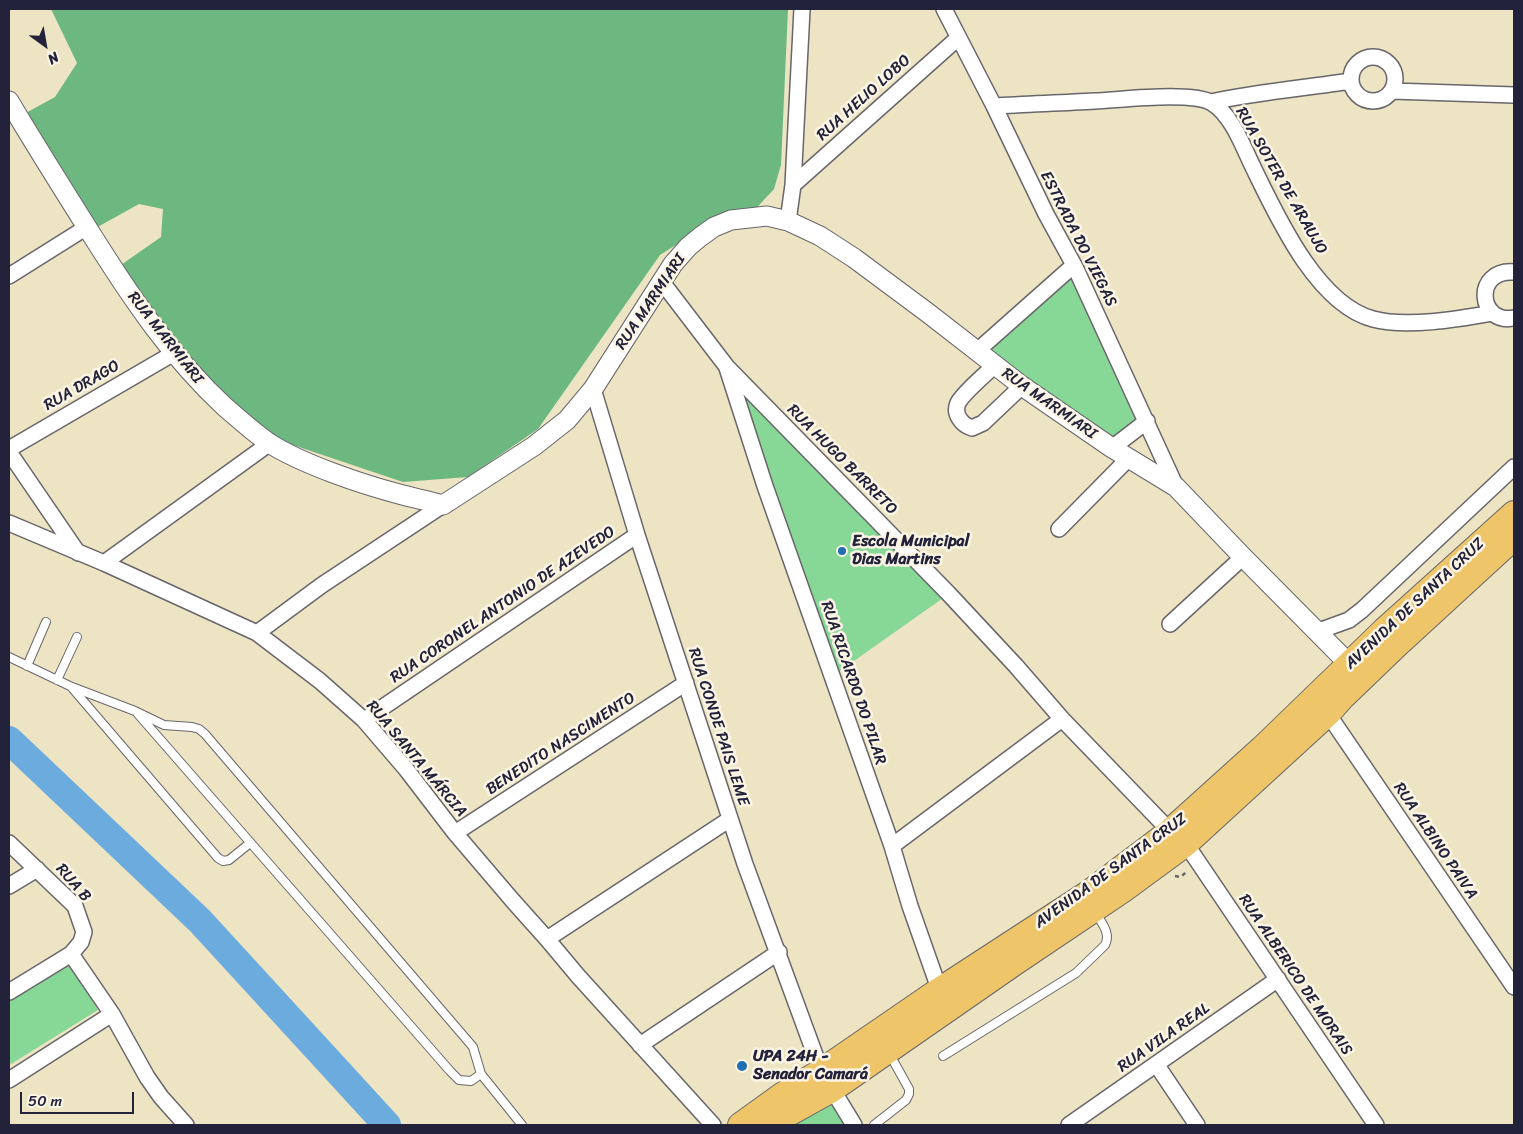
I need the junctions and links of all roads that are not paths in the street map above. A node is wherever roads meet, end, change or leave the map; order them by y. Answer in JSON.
{"nodes":[{"id":1,"x":802,"y":9,"type":"edge"},
{"id":2,"x":944,"y":9,"type":"edge"},
{"id":3,"x":958,"y":38,"type":"junction"},
{"id":4,"x":1351,"y":81,"type":"junction"},
{"id":5,"x":1392,"y":91,"type":"junction"},
{"id":6,"x":1514,"y":95,"type":"edge"},
{"id":7,"x":9,"y":101,"type":"edge"},
{"id":8,"x":1211,"y":102,"type":"junction"},
{"id":9,"x":994,"y":106,"type":"junction"},
{"id":10,"x":793,"y":185,"type":"junction"},
{"id":11,"x":788,"y":221,"type":"junction"},
{"id":12,"x":87,"y":227,"type":"junction"},
{"id":13,"x":1074,"y":265,"type":"junction"},
{"id":14,"x":1514,"y":272,"type":"edge"},
{"id":15,"x":9,"y":276,"type":"edge"},
{"id":16,"x":662,"y":282,"type":"junction"},
{"id":17,"x":1493,"y":313,"type":"junction"},
{"id":18,"x":1514,"y":318,"type":"edge"},
{"id":19,"x":977,"y":350,"type":"junction"},
{"id":20,"x":174,"y":353,"type":"junction"},
{"id":21,"x":995,"y":365,"type":"junction"},
{"id":22,"x":727,"y":367,"type":"junction"},
{"id":23,"x":1022,"y":386,"type":"junction"},
{"id":24,"x":593,"y":389,"type":"junction"},
{"id":25,"x":1147,"y":421,"type":"junction"},
{"id":26,"x":270,"y":443,"type":"junction"},
{"id":27,"x":1112,"y":448,"type":"junction"},
{"id":28,"x":9,"y":451,"type":"edge"},
{"id":29,"x":1129,"y":458,"type":"junction"},
{"id":30,"x":1514,"y":468,"type":"edge"},
{"id":31,"x":1176,"y":487,"type":"junction"},
{"id":32,"x":443,"y":505,"type":"junction"},
{"id":33,"x":1514,"y":513,"type":"edge"},
{"id":34,"x":9,"y":523,"type":"edge"},
{"id":35,"x":1059,"y":529,"type":"dead end"},
{"id":36,"x":637,"y":535,"type":"junction"},
{"id":37,"x":1514,"y":538,"type":"edge"},
{"id":38,"x":78,"y":553,"type":"junction"},
{"id":39,"x":1243,"y":557,"type":"junction"},
{"id":40,"x":104,"y":563,"type":"junction"},
{"id":41,"x":46,"y":622,"type":"dead end"},
{"id":42,"x":1170,"y":624,"type":"dead end"},
{"id":43,"x":1316,"y":632,"type":"junction"},
{"id":44,"x":257,"y":633,"type":"junction"},
{"id":45,"x":78,"y":637,"type":"dead end"},
{"id":46,"x":9,"y":657,"type":"edge"},
{"id":47,"x":27,"y":666,"type":"junction"},
{"id":48,"x":1356,"y":671,"type":"junction"},
{"id":49,"x":57,"y":680,"type":"junction"},
{"id":50,"x":686,"y":684,"type":"junction"},
{"id":51,"x":72,"y":687,"type":"junction"},
{"id":52,"x":135,"y":711,"type":"junction"},
{"id":53,"x":1328,"y":714,"type":"junction"},
{"id":54,"x":364,"y":720,"type":"junction"},
{"id":55,"x":1062,"y":720,"type":"junction"},
{"id":56,"x":730,"y":819,"type":"junction"},
{"id":57,"x":455,"y":833,"type":"junction"},
{"id":58,"x":1178,"y":838,"type":"junction"},
{"id":59,"x":9,"y":843,"type":"edge"},
{"id":60,"x":250,"y":843,"type":"junction"},
{"id":61,"x":892,"y":846,"type":"junction"},
{"id":62,"x":37,"y":869,"type":"junction"},
{"id":63,"x":9,"y":886,"type":"edge"},
{"id":64,"x":1094,"y":910,"type":"junction"},
{"id":65,"x":547,"y":939,"type":"junction"},
{"id":66,"x":779,"y":952,"type":"junction"},
{"id":67,"x":71,"y":954,"type":"junction"},
{"id":68,"x":1278,"y":979,"type":"junction"},
{"id":69,"x":1514,"y":987,"type":"edge"},
{"id":70,"x":9,"y":992,"type":"edge"},
{"id":71,"x":943,"y":1000,"type":"junction"},
{"id":72,"x":112,"y":1014,"type":"junction"},
{"id":73,"x":640,"y":1045,"type":"junction"},
{"id":74,"x":887,"y":1051,"type":"junction"},
{"id":75,"x":943,"y":1056,"type":"dead end"},
{"id":76,"x":1156,"y":1064,"type":"junction"},
{"id":77,"x":481,"y":1074,"type":"junction"},
{"id":78,"x":9,"y":1080,"type":"edge"},
{"id":79,"x":826,"y":1081,"type":"junction"},
{"id":80,"x":186,"y":1125,"type":"edge"},
{"id":81,"x":522,"y":1125,"type":"edge"},
{"id":82,"x":713,"y":1125,"type":"edge"},
{"id":83,"x":740,"y":1125,"type":"edge"},
{"id":84,"x":769,"y":1125,"type":"edge"},
{"id":85,"x":854,"y":1125,"type":"edge"},
{"id":86,"x":874,"y":1125,"type":"edge"},
{"id":87,"x":1069,"y":1125,"type":"edge"},
{"id":88,"x":1197,"y":1125,"type":"edge"},
{"id":89,"x":1376,"y":1125,"type":"edge"}],
"edges":[{"from":1,"to":10,"type":"street"},
{"from":2,"to":3,"type":"street","name":"ESTRADA DO VIEGAS"},
{"from":3,"to":9,"type":"street","name":"ESTRADA DO VIEGAS"},
{"from":3,"to":10,"type":"street","name":"RUA HELIO LOBO"},
{"from":4,"to":5,"type":"street"},
{"from":4,"to":5,"type":"street"},
{"from":4,"to":8,"type":"street"},
{"from":5,"to":6,"type":"street"},
{"from":7,"to":12,"type":"street","name":"RUA MARMIARI"},
{"from":8,"to":9,"type":"street","name":"RUA SOTER DE ARAUJO"},
{"from":8,"to":17,"type":"street","name":"RUA SOTER DE ARAUJO"},
{"from":9,"to":13,"type":"street","name":"ESTRADA DO VIEGAS"},
{"from":10,"to":11,"type":"street"},
{"from":11,"to":16,"type":"street","name":"RUA MARMIARI"},
{"from":11,"to":19,"type":"street","name":"RUA MARMIARI"},
{"from":12,"to":15,"type":"street"},
{"from":12,"to":20,"type":"street","name":"RUA MARMIARI"},
{"from":13,"to":19,"type":"street"},
{"from":13,"to":25,"type":"street","name":"ESTRADA DO VIEGAS"},
{"from":14,"to":17,"type":"street"},
{"from":16,"to":22,"type":"street","name":"RUA HUGO BARRETO"},
{"from":16,"to":24,"type":"street","name":"RUA MARMIARI"},
{"from":17,"to":18,"type":"street","name":"RUA SOTER DE ARAUJO"},
{"from":19,"to":21,"type":"street","name":"RUA MARMIARI"},
{"from":20,"to":26,"type":"street","name":"RUA MARMIARI"},
{"from":20,"to":28,"type":"street","name":"RUA DRAGO"},
{"from":21,"to":23,"type":"street","name":"RUA MARMIARI"},
{"from":21,"to":23,"type":"street"},
{"from":22,"to":55,"type":"street","name":"RUA HUGO BARRETO"},
{"from":22,"to":61,"type":"street","name":"RUA RICARDO DO PILAR"},
{"from":23,"to":27,"type":"street","name":"RUA MARMIARI"},
{"from":24,"to":32,"type":"street","name":"RUA MARMIARI"},
{"from":24,"to":36,"type":"street","name":"RUA CONDE PAIS LEME"},
{"from":25,"to":27,"type":"street"},
{"from":25,"to":31,"type":"street","name":"ESTRADA DO VIEGAS"},
{"from":26,"to":32,"type":"street","name":"RUA MARMIARI"},
{"from":26,"to":40,"type":"street"},
{"from":27,"to":29,"type":"street","name":"RUA MARMIARI"},
{"from":28,"to":38,"type":"street"},
{"from":29,"to":31,"type":"street","name":"RUA MARMIARI"},
{"from":29,"to":35,"type":"street"},
{"from":30,"to":43,"type":"street"},
{"from":31,"to":39,"type":"street","name":"RUA MARMIARI"},
{"from":32,"to":44,"type":"street"},
{"from":33,"to":48,"type":"main road","name":"AVENIDA DE SANTA CRUZ"},
{"from":34,"to":38,"type":"street","name":"RUA SANTA MÁRCIA"},
{"from":36,"to":50,"type":"street","name":"RUA CONDE PAIS LEME"},
{"from":36,"to":54,"type":"street","name":"RUA CORONEL ANTONIO DE AZEVEDO"},
{"from":37,"to":48,"type":"main road","name":"AVENIDA DE SANTA CRUZ"},
{"from":38,"to":40,"type":"street","name":"RUA SANTA MÁRCIA"},
{"from":39,"to":42,"type":"street"},
{"from":39,"to":43,"type":"street","name":"RUA MARMIARI"},
{"from":40,"to":44,"type":"street","name":"RUA SANTA MÁRCIA"},
{"from":41,"to":47,"type":"lane"},
{"from":43,"to":48,"type":"street","name":"RUA MARMIARI"},
{"from":44,"to":54,"type":"street","name":"RUA SANTA MÁRCIA"},
{"from":45,"to":49,"type":"lane"},
{"from":46,"to":47,"type":"lane"},
{"from":47,"to":49,"type":"lane"},
{"from":48,"to":53,"type":"main road","name":"AVENIDA DE SANTA CRUZ"},
{"from":48,"to":58,"type":"main road","name":"AVENIDA DE SANTA CRUZ"},
{"from":49,"to":51,"type":"lane"},
{"from":50,"to":56,"type":"street","name":"RUA CONDE PAIS LEME"},
{"from":50,"to":57,"type":"street","name":"BENEDITO NASCIMENTO"},
{"from":51,"to":52,"type":"lane"},
{"from":51,"to":60,"type":"lane"},
{"from":52,"to":60,"type":"lane"},
{"from":52,"to":77,"type":"lane"},
{"from":53,"to":58,"type":"main road","name":"AVENIDA DE SANTA CRUZ"},
{"from":53,"to":69,"type":"street","name":"RUA ALBINO PAIVA"},
{"from":54,"to":57,"type":"street","name":"RUA SANTA MÁRCIA"},
{"from":55,"to":58,"type":"street","name":"RUA HUGO BARRETO"},
{"from":55,"to":61,"type":"street"},
{"from":56,"to":65,"type":"street"},
{"from":56,"to":66,"type":"street","name":"RUA CONDE PAIS LEME"},
{"from":57,"to":65,"type":"street","name":"RUA SANTA MÁRCIA"},
{"from":58,"to":64,"type":"main road","name":"AVENIDA DE SANTA CRUZ"},
{"from":58,"to":68,"type":"street","name":"RUA ALBERICO DE MORAIS"},
{"from":58,"to":71,"type":"main road","name":"AVENIDA DE SANTA CRUZ"},
{"from":59,"to":62,"type":"street","name":"RUA B"},
{"from":60,"to":77,"type":"lane"},
{"from":61,"to":71,"type":"street","name":"RUA RICARDO DO PILAR"},
{"from":62,"to":63,"type":"street"},
{"from":62,"to":67,"type":"street","name":"RUA B"},
{"from":64,"to":71,"type":"main road","name":"AVENIDA DE SANTA CRUZ"},
{"from":64,"to":75,"type":"lane"},
{"from":65,"to":73,"type":"street","name":"RUA SANTA MÁRCIA"},
{"from":66,"to":73,"type":"street"},
{"from":66,"to":79,"type":"street","name":"RUA CONDE PAIS LEME"},
{"from":67,"to":70,"type":"street"},
{"from":67,"to":72,"type":"street"},
{"from":68,"to":76,"type":"street","name":"RUA VILA REAL"},
{"from":68,"to":89,"type":"street","name":"RUA ALBERICO DE MORAIS"},
{"from":71,"to":74,"type":"main road","name":"AVENIDA DE SANTA CRUZ"},
{"from":71,"to":79,"type":"main road","name":"AVENIDA DE SANTA CRUZ"},
{"from":72,"to":78,"type":"street"},
{"from":72,"to":80,"type":"street"},
{"from":73,"to":82,"type":"street","name":"RUA SANTA MÁRCIA"},
{"from":74,"to":79,"type":"main road","name":"AVENIDA DE SANTA CRUZ"},
{"from":74,"to":86,"type":"lane"},
{"from":76,"to":87,"type":"street","name":"RUA VILA REAL"},
{"from":76,"to":88,"type":"street"},
{"from":77,"to":81,"type":"lane"},
{"from":79,"to":83,"type":"main road","name":"AVENIDA DE SANTA CRUZ"},
{"from":79,"to":84,"type":"main road","name":"AVENIDA DE SANTA CRUZ"},
{"from":79,"to":85,"type":"street","name":"RUA CONDE PAIS LEME"}]}
